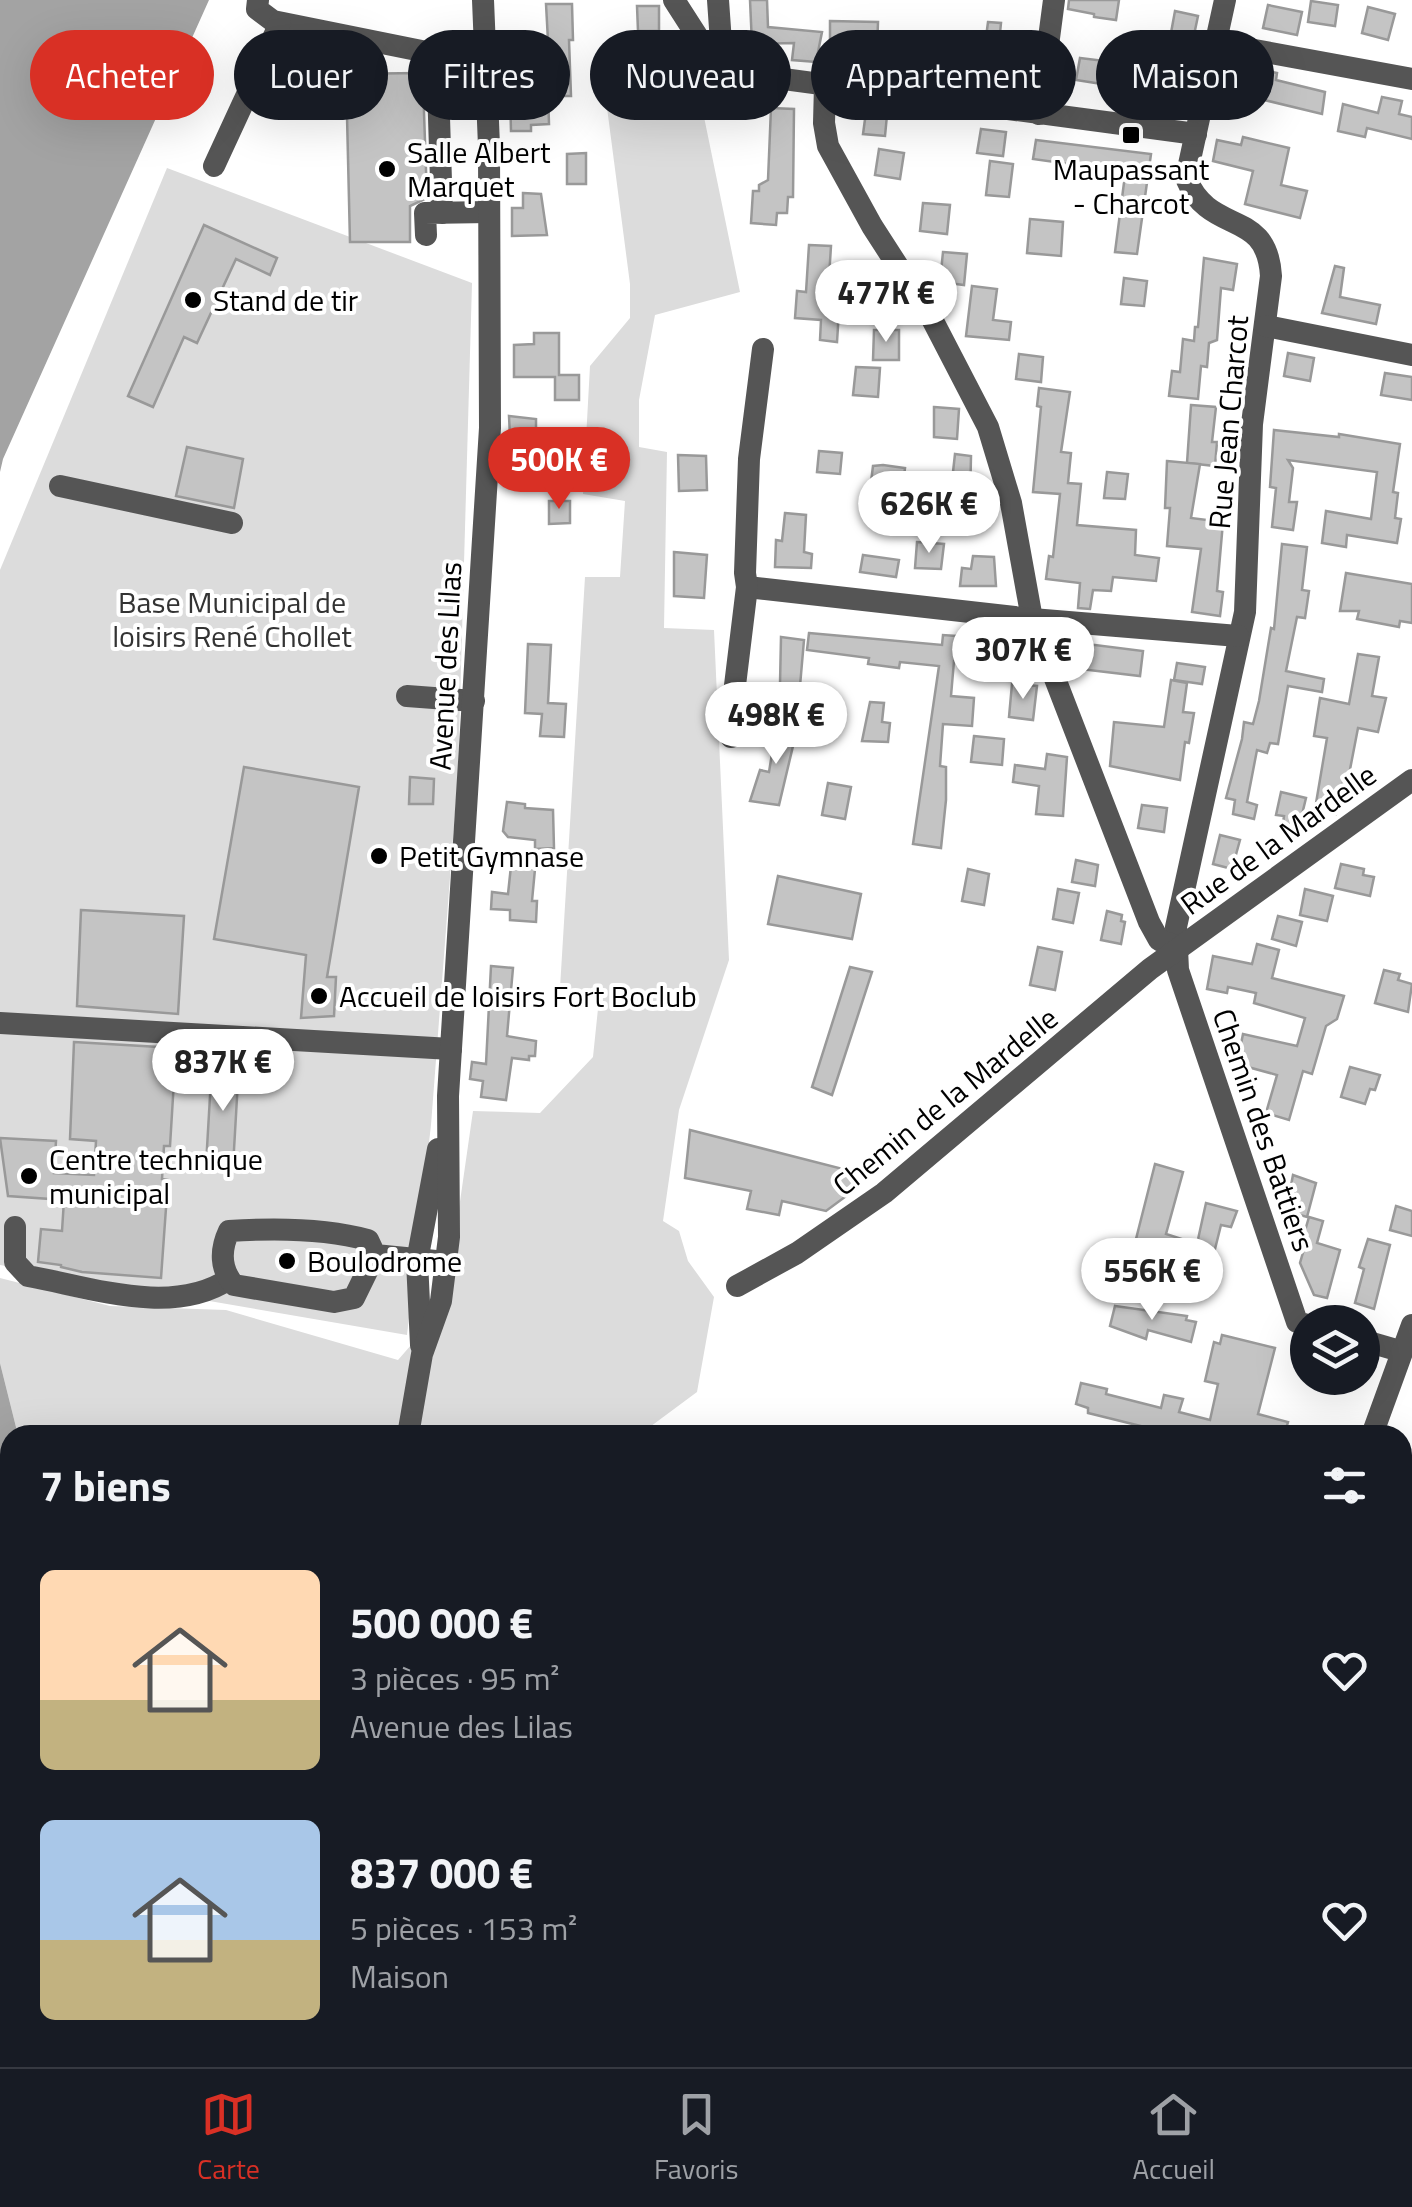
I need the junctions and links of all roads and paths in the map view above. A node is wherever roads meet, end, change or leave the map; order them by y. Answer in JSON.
{"nodes":[{"id":1,"x":258,"y":0,"type":"edge"},
{"id":2,"x":483,"y":0,"type":"edge"},
{"id":3,"x":674,"y":0,"type":"edge"},
{"id":4,"x":718,"y":0,"type":"edge"},
{"id":5,"x":1054,"y":0,"type":"edge"},
{"id":6,"x":1225,"y":0,"type":"edge"},
{"id":7,"x":280,"y":22,"type":"junction"},
{"id":8,"x":484,"y":30,"type":"edge"},
{"id":9,"x":693,"y":30,"type":"edge"},
{"id":10,"x":721,"y":30,"type":"edge"},
{"id":11,"x":1050,"y":30,"type":"edge"},
{"id":12,"x":1219,"y":30,"type":"edge"},
{"id":13,"x":408,"y":48,"type":"edge"},
{"id":14,"x":1274,"y":54,"type":"edge"},
{"id":15,"x":1412,"y":79,"type":"edge"},
{"id":16,"x":1076,"y":119,"type":"edge"},
{"id":17,"x":439,"y":120,"type":"edge"},
{"id":18,"x":487,"y":120,"type":"edge"},
{"id":19,"x":824,"y":120,"type":"edge"},
{"id":20,"x":1199,"y":120,"type":"edge"},
{"id":21,"x":1196,"y":134,"type":"junction"},
{"id":22,"x":214,"y":166,"type":"dead end"},
{"id":23,"x":442,"y":212,"type":"junction"},
{"id":24,"x":489,"y":212,"type":"junction"},
{"id":25,"x":426,"y":234,"type":"dead end"},
{"id":26,"x":1266,"y":326,"type":"junction"},
{"id":27,"x":762,"y":348,"type":"dead end"},
{"id":28,"x":1412,"y":355,"type":"edge"},
{"id":29,"x":60,"y":486,"type":"dead end"},
{"id":30,"x":232,"y":522,"type":"dead end"},
{"id":31,"x":748,"y":587,"type":"junction"},
{"id":32,"x":1032,"y":619,"type":"junction"},
{"id":33,"x":1238,"y":636,"type":"junction"},
{"id":34,"x":407,"y":696,"type":"dead end"},
{"id":35,"x":474,"y":700,"type":"junction"},
{"id":36,"x":731,"y":738,"type":"dead end"},
{"id":37,"x":1412,"y":780,"type":"edge"},
{"id":38,"x":1179,"y":947,"type":"junction"},
{"id":39,"x":0,"y":1023,"type":"edge"},
{"id":40,"x":451,"y":1049,"type":"junction"},
{"id":41,"x":448,"y":1096,"type":"junction"},
{"id":42,"x":16,"y":1227,"type":"dead end"},
{"id":43,"x":419,"y":1251,"type":"junction"},
{"id":44,"x":447,"y":1252,"type":"junction"},
{"id":45,"x":375,"y":1255,"type":"junction"},
{"id":46,"x":229,"y":1279,"type":"junction"},
{"id":47,"x":736,"y":1286,"type":"dead end"},
{"id":48,"x":1296,"y":1305,"type":"edge"},
{"id":49,"x":1412,"y":1325,"type":"edge"},
{"id":50,"x":1380,"y":1345,"type":"edge"},
{"id":51,"x":1400,"y":1351,"type":"junction"},
{"id":52,"x":422,"y":1354,"type":"junction"},
{"id":53,"x":410,"y":1425,"type":"edge"},
{"id":54,"x":1375,"y":1425,"type":"edge"}],
"edges":[{"from":1,"to":7,"type":"street"},
{"from":2,"to":8,"type":"street","name":"Avenue des Lilas"},
{"from":3,"to":9,"type":"street"},
{"from":4,"to":10,"type":"street"},
{"from":5,"to":11,"type":"street"},
{"from":6,"to":12,"type":"street","name":"Rue Jean Charcot"},
{"from":7,"to":13,"type":"street"},
{"from":7,"to":22,"type":"street"},
{"from":14,"to":15,"type":"street"},
{"from":16,"to":21,"type":"street"},
{"from":17,"to":23,"type":"street"},
{"from":18,"to":24,"type":"street","name":"Avenue des Lilas"},
{"from":19,"to":32,"type":"street"},
{"from":20,"to":21,"type":"street","name":"Rue Jean Charcot"},
{"from":21,"to":26,"type":"street","name":"Rue Jean Charcot"},
{"from":23,"to":24,"type":"street"},
{"from":23,"to":25,"type":"street"},
{"from":24,"to":35,"type":"street","name":"Avenue des Lilas"},
{"from":26,"to":28,"type":"street"},
{"from":26,"to":33,"type":"street","name":"Rue Jean Charcot"},
{"from":27,"to":31,"type":"street"},
{"from":29,"to":30,"type":"street"},
{"from":31,"to":32,"type":"street"},
{"from":31,"to":36,"type":"street"},
{"from":32,"to":33,"type":"street"},
{"from":32,"to":38,"type":"street"},
{"from":33,"to":38,"type":"street","name":"Rue Jean Charcot"},
{"from":34,"to":35,"type":"street"},
{"from":35,"to":40,"type":"street","name":"Avenue des Lilas"},
{"from":37,"to":38,"type":"street","name":"Rue de la Mardelle"},
{"from":38,"to":47,"type":"street","name":"Chemin de la Mardelle"},
{"from":38,"to":48,"type":"street","name":"Chemin des Battiers"},
{"from":39,"to":40,"type":"street"},
{"from":40,"to":41,"type":"street","name":"Avenue des Lilas"},
{"from":41,"to":43,"type":"street","name":"Avenue des Lilas"},
{"from":41,"to":44,"type":"street","name":"Avenue des Lilas"},
{"from":42,"to":46,"type":"street"},
{"from":43,"to":44,"type":"street"},
{"from":43,"to":45,"type":"street"},
{"from":43,"to":52,"type":"street","name":"Avenue des Lilas"},
{"from":44,"to":52,"type":"street","name":"Avenue des Lilas"},
{"from":45,"to":46,"type":"street"},
{"from":45,"to":46,"type":"street"},
{"from":49,"to":51,"type":"street"},
{"from":50,"to":51,"type":"street"},
{"from":51,"to":54,"type":"street"},
{"from":52,"to":53,"type":"street","name":"Avenue des Lilas"}]}
